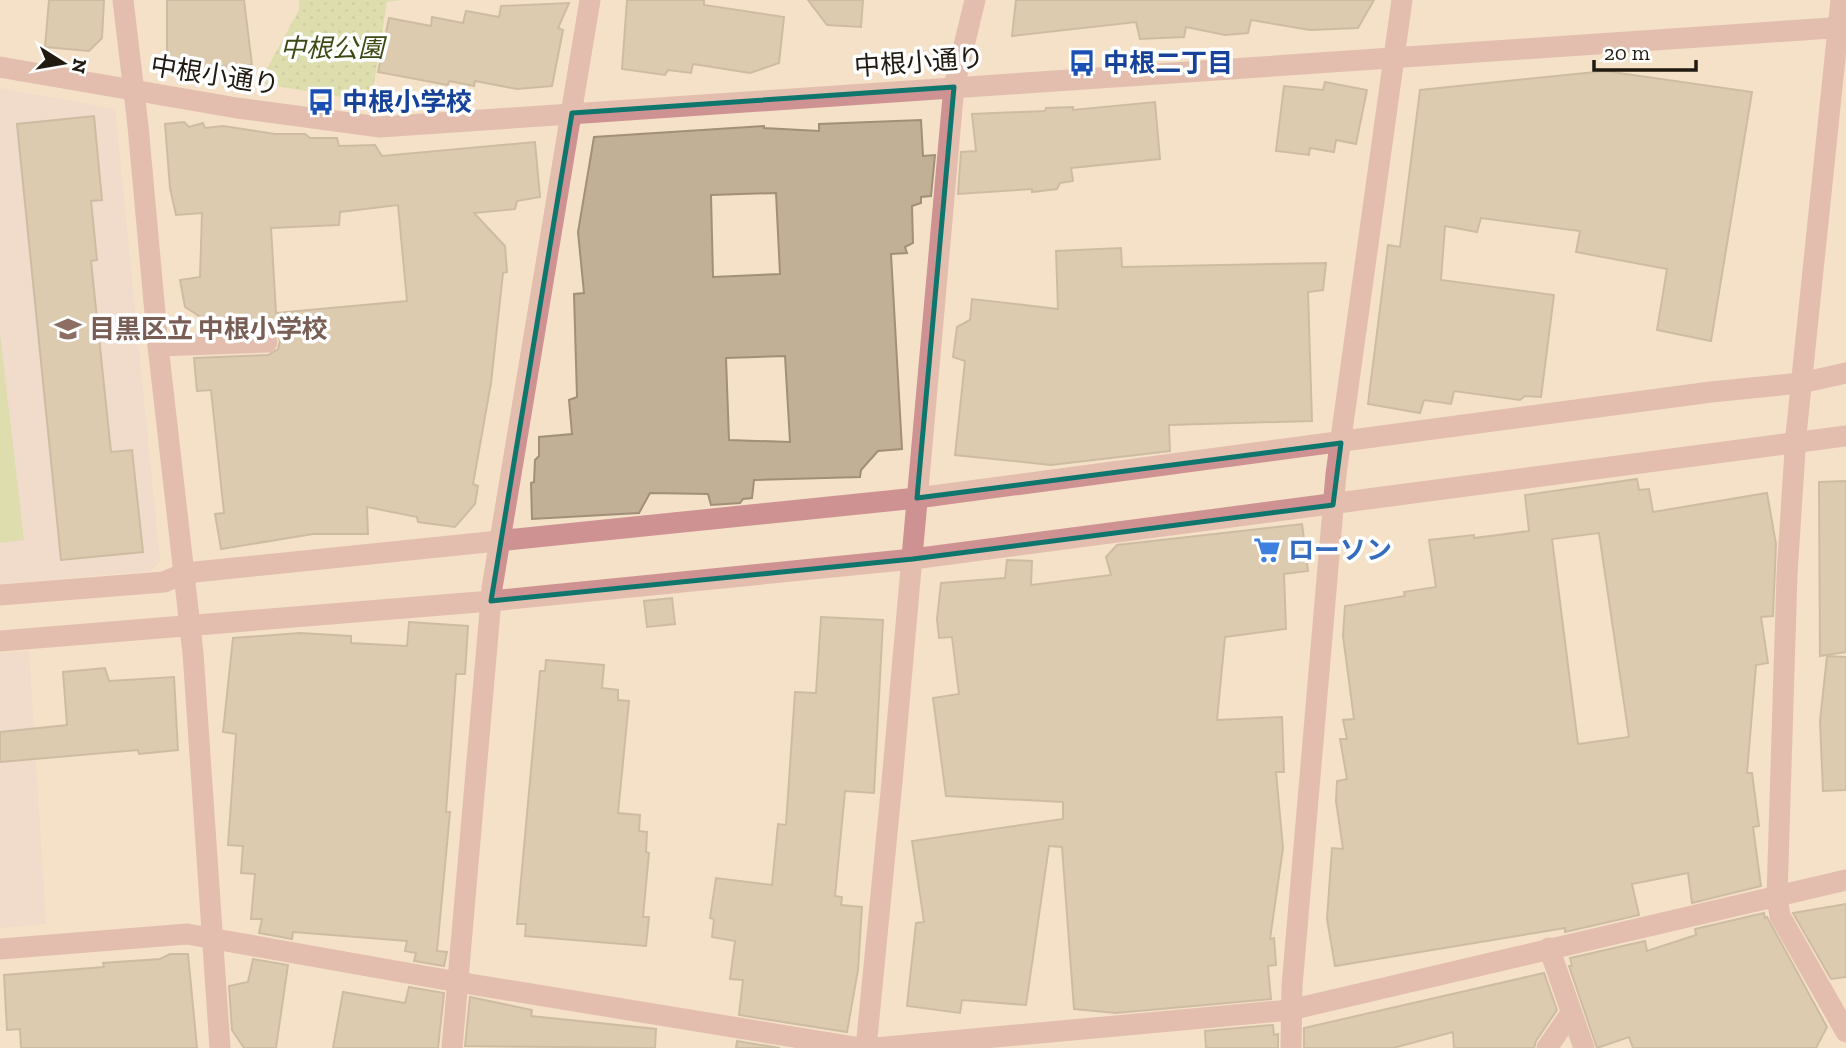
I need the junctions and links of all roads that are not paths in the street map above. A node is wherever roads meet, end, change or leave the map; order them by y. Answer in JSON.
{"nodes":[{"id":1,"x":122,"y":0,"type":"edge"},
{"id":2,"x":590,"y":0,"type":"edge"},
{"id":3,"x":975,"y":0,"type":"edge"},
{"id":4,"x":1402,"y":0,"type":"edge"},
{"id":5,"x":1841,"y":0,"type":"edge"},
{"id":6,"x":1842,"y":27,"type":"edge"},
{"id":7,"x":1394,"y":58,"type":"junction"},
{"id":8,"x":0,"y":67,"type":"edge"},
{"id":9,"x":954,"y":87,"type":"junction"},
{"id":10,"x":133,"y":90,"type":"junction"},
{"id":11,"x":572,"y":113,"type":"junction"},
{"id":12,"x":267,"y":342,"type":"dead end"},
{"id":13,"x":158,"y":346,"type":"junction"},
{"id":14,"x":1846,"y":373,"type":"edge"},
{"id":15,"x":1800,"y":388,"type":"junction"},
{"id":16,"x":1846,"y":436,"type":"edge"},
{"id":17,"x":1796,"y":440,"type":"junction"},
{"id":18,"x":1340,"y":449,"type":"junction"},
{"id":19,"x":1334,"y":498,"type":"junction"},
{"id":20,"x":917,"y":503,"type":"junction"},
{"id":21,"x":500,"y":545,"type":"junction"},
{"id":22,"x":913,"y":553,"type":"junction"},
{"id":23,"x":186,"y":582,"type":"junction"},
{"id":24,"x":0,"y":595,"type":"edge"},
{"id":25,"x":492,"y":595,"type":"junction"},
{"id":26,"x":189,"y":620,"type":"junction"},
{"id":27,"x":0,"y":641,"type":"edge"},
{"id":28,"x":1846,"y":880,"type":"edge"},
{"id":29,"x":1777,"y":897,"type":"junction"},
{"id":30,"x":214,"y":940,"type":"junction"},
{"id":31,"x":1549,"y":948,"type":"junction"},
{"id":32,"x":0,"y":949,"type":"edge"},
{"id":33,"x":458,"y":982,"type":"junction"},
{"id":34,"x":1290,"y":1010,"type":"junction"},
{"id":35,"x":1572,"y":1013,"type":"junction"},
{"id":36,"x":1846,"y":1032,"type":"edge"},
{"id":37,"x":220,"y":1048,"type":"edge"},
{"id":38,"x":452,"y":1048,"type":"edge"},
{"id":39,"x":863,"y":1048,"type":"edge"},
{"id":40,"x":875,"y":1048,"type":"edge"},
{"id":41,"x":1291,"y":1048,"type":"edge"},
{"id":42,"x":1546,"y":1048,"type":"edge"},
{"id":43,"x":1584,"y":1048,"type":"edge"}],
"edges":[{"from":1,"to":10,"type":"street"},
{"from":2,"to":11,"type":"street"},
{"from":3,"to":9,"type":"street"},
{"from":4,"to":7,"type":"street"},
{"from":5,"to":6,"type":"street"},
{"from":6,"to":7,"type":"street","name":"中根小通り"},
{"from":6,"to":15,"type":"street"},
{"from":7,"to":9,"type":"street","name":"中根小通り"},
{"from":7,"to":18,"type":"street"},
{"from":8,"to":10,"type":"street","name":"中根小通り"},
{"from":9,"to":11,"type":"street","name":"中根小通り"},
{"from":9,"to":20,"type":"street"},
{"from":10,"to":11,"type":"street","name":"中根小通り"},
{"from":10,"to":13,"type":"street"},
{"from":11,"to":21,"type":"street"},
{"from":12,"to":13,"type":"street"},
{"from":13,"to":23,"type":"street"},
{"from":14,"to":15,"type":"street"},
{"from":15,"to":17,"type":"street"},
{"from":15,"to":18,"type":"street"},
{"from":16,"to":17,"type":"street"},
{"from":17,"to":19,"type":"street"},
{"from":17,"to":29,"type":"street"},
{"from":18,"to":19,"type":"street"},
{"from":18,"to":20,"type":"street"},
{"from":19,"to":22,"type":"street"},
{"from":19,"to":34,"type":"street"},
{"from":20,"to":21,"type":"street"},
{"from":20,"to":22,"type":"street"},
{"from":21,"to":23,"type":"street"},
{"from":21,"to":25,"type":"street"},
{"from":22,"to":25,"type":"street"},
{"from":22,"to":39,"type":"street"},
{"from":23,"to":24,"type":"street"},
{"from":23,"to":26,"type":"street"},
{"from":25,"to":26,"type":"street"},
{"from":25,"to":33,"type":"street"},
{"from":26,"to":27,"type":"street"},
{"from":26,"to":30,"type":"street"},
{"from":28,"to":29,"type":"street"},
{"from":29,"to":31,"type":"street"},
{"from":29,"to":36,"type":"street"},
{"from":30,"to":32,"type":"street"},
{"from":30,"to":33,"type":"street"},
{"from":30,"to":37,"type":"street"},
{"from":31,"to":34,"type":"street"},
{"from":31,"to":35,"type":"street"},
{"from":33,"to":38,"type":"street"},
{"from":33,"to":39,"type":"street"},
{"from":34,"to":40,"type":"street"},
{"from":34,"to":41,"type":"street"},
{"from":35,"to":42,"type":"street"},
{"from":35,"to":43,"type":"street"}]}
